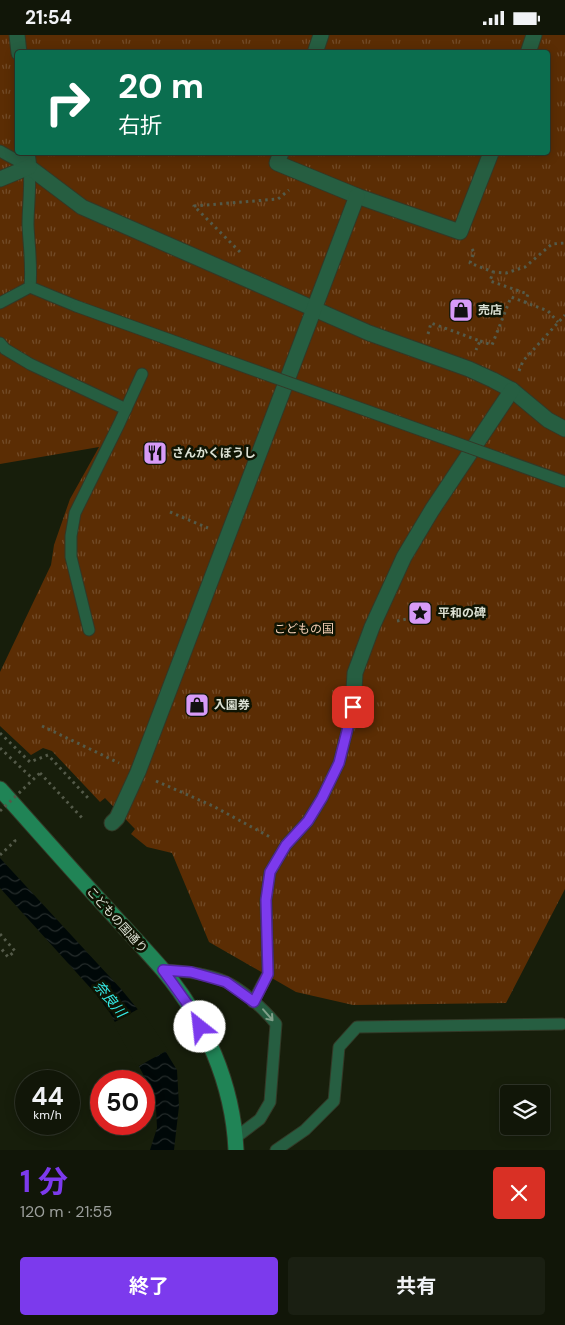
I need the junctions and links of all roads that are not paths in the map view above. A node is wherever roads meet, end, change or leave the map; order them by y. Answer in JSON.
{"nodes":[{"id":1,"x":18,"y":35,"type":"edge"},
{"id":2,"x":321,"y":35,"type":"edge"},
{"id":3,"x":534,"y":35,"type":"edge"},
{"id":4,"x":19,"y":50,"type":"edge"},
{"id":5,"x":316,"y":50,"type":"edge"},
{"id":6,"x":529,"y":50,"type":"edge"},
{"id":7,"x":0,"y":151,"type":"edge"},
{"id":8,"x":280,"y":155,"type":"edge"},
{"id":9,"x":490,"y":155,"type":"edge"},
{"id":10,"x":28,"y":160,"type":"edge"},
{"id":11,"x":0,"y":179,"type":"edge"},
{"id":12,"x":357,"y":196,"type":"junction"},
{"id":13,"x":30,"y":287,"type":"junction"},
{"id":14,"x":0,"y":303,"type":"edge"},
{"id":15,"x":314,"y":310,"type":"junction"},
{"id":16,"x":0,"y":343,"type":"edge"},
{"id":17,"x":142,"y":374,"type":"dead end"},
{"id":18,"x":512,"y":390,"type":"junction"},
{"id":19,"x":126,"y":409,"type":"junction"},
{"id":20,"x":565,"y":429,"type":"edge"},
{"id":21,"x":565,"y":482,"type":"edge"},
{"id":22,"x":89,"y":630,"type":"dead end"},
{"id":23,"x":353,"y":707,"type":"joint"},
{"id":24,"x":0,"y":789,"type":"edge"},
{"id":25,"x":112,"y":823,"type":"dead end"},
{"id":26,"x":163,"y":970,"type":"junction"},
{"id":27,"x":254,"y":1002,"type":"junction"},
{"id":28,"x":562,"y":1024,"type":"dead end"},
{"id":29,"x":236,"y":1144,"type":"edge"},
{"id":30,"x":276,"y":1150,"type":"edge"}],
"edges":[{"from":1,"to":4,"type":"street"},
{"from":2,"to":5,"type":"street"},
{"from":3,"to":6,"type":"street"},
{"from":7,"to":10,"type":"lane"},
{"from":8,"to":12,"type":"street"},
{"from":9,"to":12,"type":"street"},
{"from":10,"to":11,"type":"street"},
{"from":10,"to":13,"type":"lane"},
{"from":10,"to":15,"type":"street"},
{"from":12,"to":15,"type":"street"},
{"from":13,"to":14,"type":"lane"},
{"from":13,"to":21,"type":"lane","bridge":true},
{"from":15,"to":18,"type":"street"},
{"from":15,"to":25,"type":"street"},
{"from":16,"to":19,"type":"lane"},
{"from":17,"to":19,"type":"lane"},
{"from":18,"to":20,"type":"street"},
{"from":18,"to":23,"type":"street"},
{"from":19,"to":22,"type":"lane"},
{"from":23,"to":27,"type":"lane"},
{"from":24,"to":26,"type":"main road","name":"こどもの国通り"},
{"from":26,"to":27,"type":"lane"},
{"from":26,"to":29,"type":"main road","name":"こどもの国通り"},
{"from":27,"to":29,"type":"lane","one_way":true},
{"from":28,"to":30,"type":"lane"}]}
